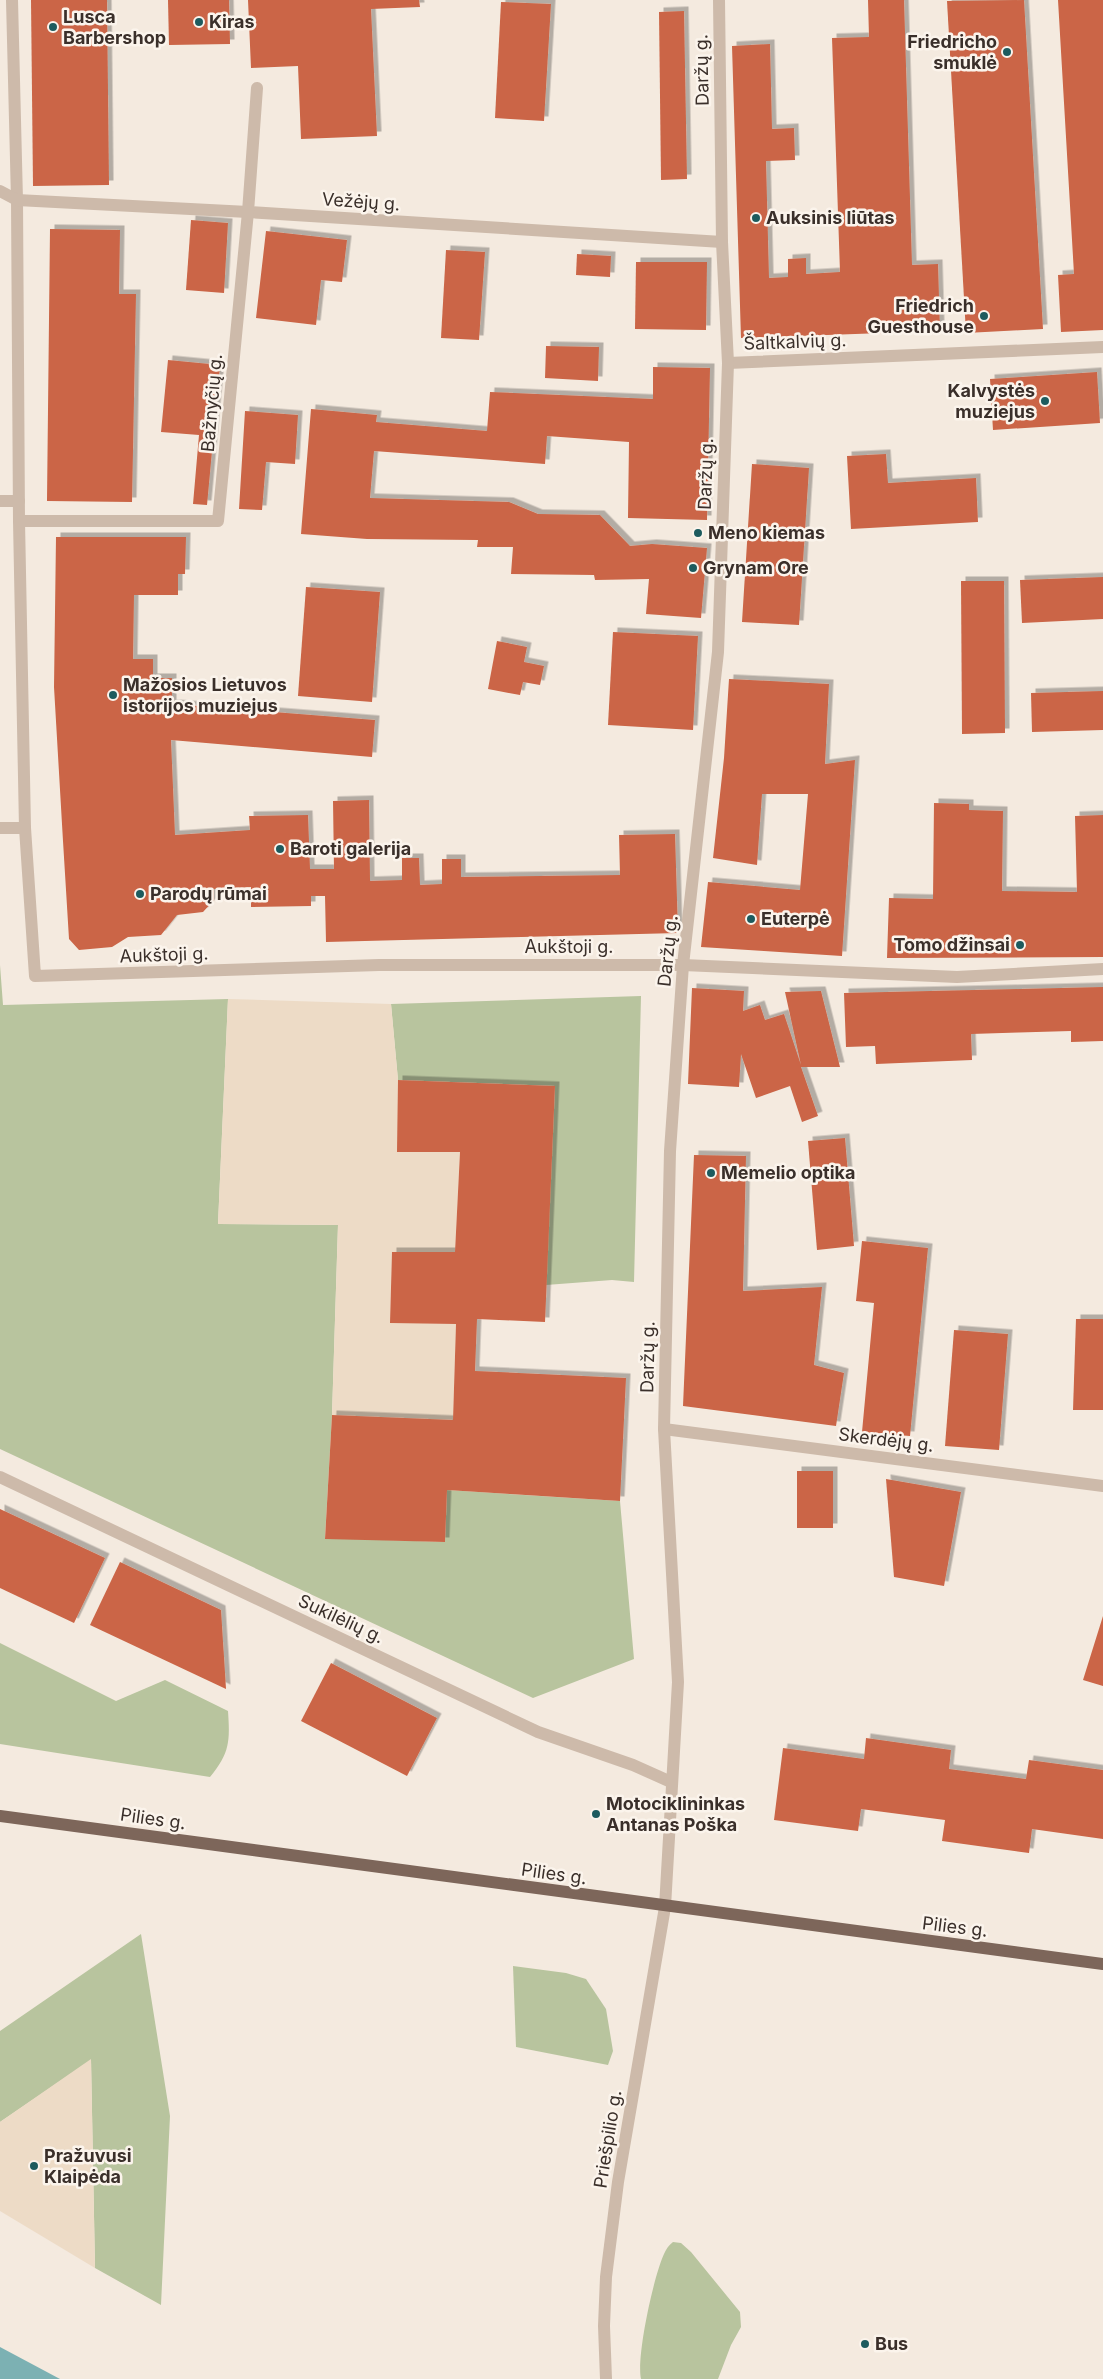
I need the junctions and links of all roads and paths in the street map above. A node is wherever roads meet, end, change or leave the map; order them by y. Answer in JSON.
{"nodes":[{"id":1,"x":12,"y":0,"type":"edge"},
{"id":2,"x":719,"y":0,"type":"edge"},
{"id":3,"x":257,"y":88,"type":"dead end"},
{"id":4,"x":0,"y":191,"type":"edge"},
{"id":5,"x":17,"y":200,"type":"junction"},
{"id":6,"x":248,"y":212,"type":"junction"},
{"id":7,"x":722,"y":242,"type":"junction"},
{"id":8,"x":1103,"y":347,"type":"edge"},
{"id":9,"x":728,"y":363,"type":"junction"},
{"id":10,"x":19,"y":500,"type":"junction"},
{"id":11,"x":0,"y":501,"type":"edge"},
{"id":12,"x":19,"y":521,"type":"junction"},
{"id":13,"x":0,"y":828,"type":"edge"},
{"id":14,"x":25,"y":828,"type":"junction"},
{"id":15,"x":683,"y":965,"type":"junction"},
{"id":16,"x":1103,"y":969,"type":"edge"},
{"id":17,"x":664,"y":1429,"type":"junction"},
{"id":18,"x":0,"y":1477,"type":"edge"},
{"id":19,"x":1103,"y":1486,"type":"edge"},
{"id":20,"x":671,"y":1782,"type":"junction"},
{"id":21,"x":0,"y":1816,"type":"edge"},
{"id":22,"x":664,"y":1907,"type":"junction"},
{"id":23,"x":1103,"y":1964,"type":"edge"},
{"id":24,"x":606,"y":2379,"type":"edge"}],
"edges":[{"from":1,"to":5,"type":"street"},
{"from":2,"to":7,"type":"street","name":"Daržų g."},
{"from":3,"to":6,"type":"street","name":"Bažnyčių g."},
{"from":4,"to":5,"type":"street","name":"Vežėjų g."},
{"from":5,"to":6,"type":"street","name":"Vežėjų g."},
{"from":5,"to":10,"type":"street"},
{"from":6,"to":7,"type":"street","name":"Vežėjų g."},
{"from":6,"to":12,"type":"street","name":"Bažnyčių g."},
{"from":7,"to":9,"type":"street","name":"Daržų g."},
{"from":8,"to":9,"type":"street","name":"Šaltkalvių g."},
{"from":9,"to":15,"type":"street","name":"Daržų g."},
{"from":10,"to":11,"type":"street"},
{"from":10,"to":12,"type":"street"},
{"from":12,"to":14,"type":"street"},
{"from":13,"to":14,"type":"street"},
{"from":14,"to":15,"type":"street","name":"Aukštoji g."},
{"from":15,"to":16,"type":"street","name":"Aukštoji g."},
{"from":15,"to":17,"type":"street","name":"Daržų g."},
{"from":17,"to":19,"type":"street","name":"Skerdėjų g."},
{"from":17,"to":20,"type":"street","name":"Daržų g."},
{"from":18,"to":20,"type":"street","name":"Sukilėlių g."},
{"from":20,"to":22,"type":"street","name":"Daržų g."},
{"from":21,"to":22,"type":"main road","name":"Pilies g."},
{"from":22,"to":23,"type":"main road","name":"Pilies g."},
{"from":22,"to":24,"type":"street","name":"Priešpilio g."}]}
